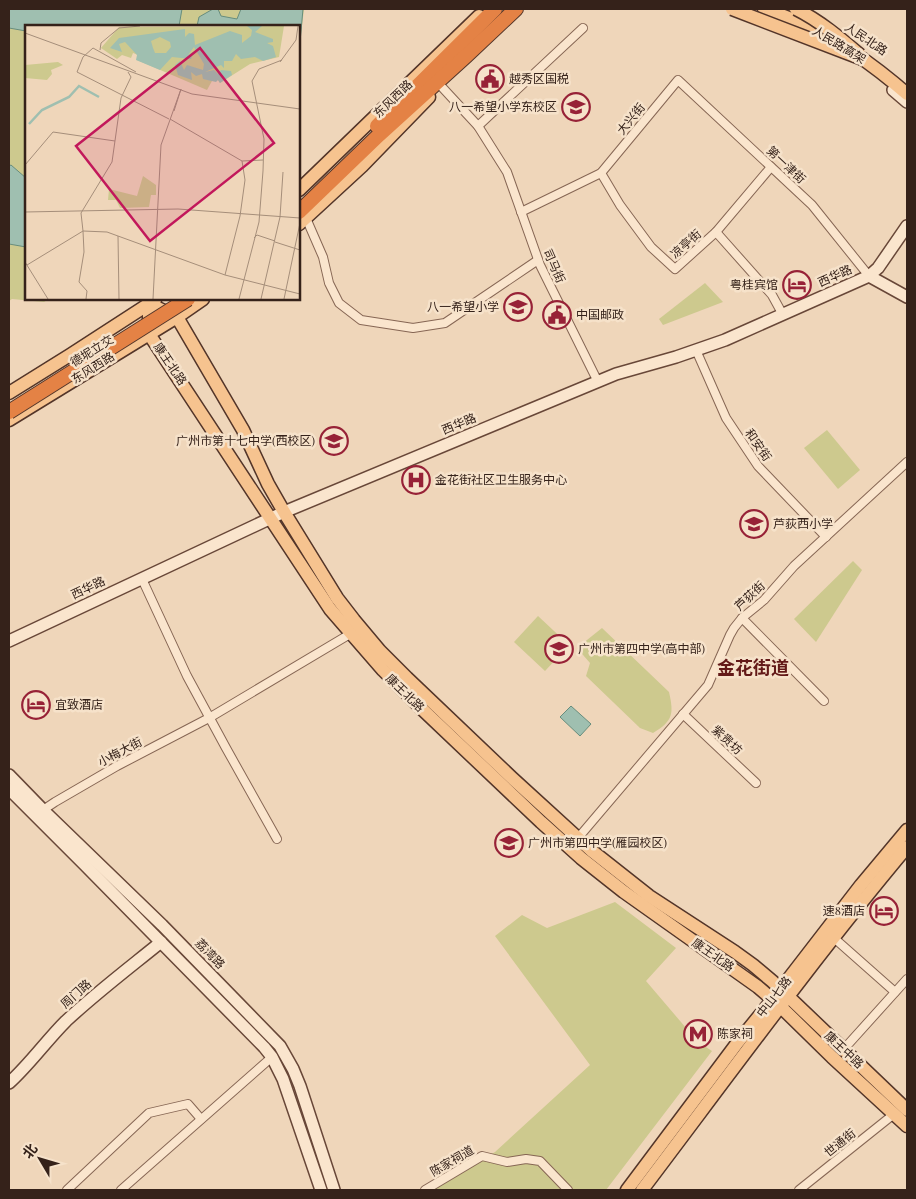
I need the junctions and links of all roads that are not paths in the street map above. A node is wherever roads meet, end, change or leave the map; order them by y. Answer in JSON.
{"nodes":[{"id":1,"x":486,"y":9,"type":"edge"},
{"id":2,"x":495,"y":9,"type":"edge"},
{"id":3,"x":516,"y":9,"type":"edge"},
{"id":4,"x":732,"y":9,"type":"edge"},
{"id":5,"x":749,"y":9,"type":"edge"},
{"id":6,"x":764,"y":9,"type":"edge"},
{"id":7,"x":777,"y":9,"type":"edge"},
{"id":8,"x":796,"y":9,"type":"edge"},
{"id":9,"x":812,"y":9,"type":"edge"},
{"id":10,"x":809,"y":22,"type":"junction"},
{"id":11,"x":583,"y":28,"type":"dead end"},
{"id":12,"x":466,"y":56,"type":"junction"},
{"id":13,"x":865,"y":60,"type":"junction"},
{"id":14,"x":678,"y":80,"type":"joint"},
{"id":15,"x":440,"y":85,"type":"junction"},
{"id":16,"x":907,"y":87,"type":"edge"},
{"id":17,"x":907,"y":94,"type":"edge"},
{"id":18,"x":907,"y":102,"type":"edge"},
{"id":19,"x":478,"y":126,"type":"junction"},
{"id":20,"x":771,"y":167,"type":"junction"},
{"id":21,"x":601,"y":173,"type":"junction"},
{"id":22,"x":329,"y":179,"type":"junction"},
{"id":23,"x":300,"y":189,"type":"edge"},
{"id":24,"x":300,"y":201,"type":"edge"},
{"id":25,"x":521,"y":212,"type":"junction"},
{"id":26,"x":301,"y":218,"type":"edge"},
{"id":27,"x":907,"y":226,"type":"edge"},
{"id":28,"x":716,"y":232,"type":"junction"},
{"id":29,"x":538,"y":260,"type":"junction"},
{"id":30,"x":869,"y":276,"type":"junction"},
{"id":31,"x":907,"y":297,"type":"edge"},
{"id":32,"x":172,"y":300,"type":"edge"},
{"id":33,"x":186,"y":300,"type":"edge"},
{"id":34,"x":201,"y":300,"type":"edge"},
{"id":35,"x":153,"y":301,"type":"edge"},
{"id":36,"x":783,"y":315,"type":"junction"},
{"id":37,"x":177,"y":316,"type":"junction"},
{"id":38,"x":149,"y":334,"type":"junction"},
{"id":39,"x":696,"y":350,"type":"junction"},
{"id":40,"x":70,"y":355,"type":"junction"},
{"id":41,"x":82,"y":374,"type":"junction"},
{"id":42,"x":598,"y":382,"type":"junction"},
{"id":43,"x":9,"y":393,"type":"edge"},
{"id":44,"x":9,"y":403,"type":"edge"},
{"id":45,"x":9,"y":412,"type":"edge"},
{"id":46,"x":9,"y":420,"type":"edge"},
{"id":47,"x":907,"y":462,"type":"edge"},
{"id":48,"x":284,"y":512,"type":"junction"},
{"id":49,"x":270,"y":518,"type":"junction"},
{"id":50,"x":298,"y":535,"type":"junction"},
{"id":51,"x":826,"y":537,"type":"junction"},
{"id":52,"x":286,"y":543,"type":"junction"},
{"id":53,"x":142,"y":578,"type":"junction"},
{"id":54,"x":742,"y":618,"type":"junction"},
{"id":55,"x":350,"y":634,"type":"junction"},
{"id":56,"x":9,"y":641,"type":"edge"},
{"id":57,"x":824,"y":701,"type":"dead end"},
{"id":58,"x":683,"y":714,"type":"junction"},
{"id":59,"x":209,"y":718,"type":"junction"},
{"id":60,"x":9,"y":775,"type":"edge"},
{"id":61,"x":756,"y":783,"type":"dead end"},
{"id":62,"x":9,"y":789,"type":"edge"},
{"id":63,"x":43,"y":810,"type":"junction"},
{"id":64,"x":907,"y":830,"type":"edge"},
{"id":65,"x":578,"y":838,"type":"junction"},
{"id":66,"x":277,"y":839,"type":"dead end"},
{"id":67,"x":907,"y":847,"type":"edge"},
{"id":68,"x":171,"y":934,"type":"junction"},
{"id":69,"x":834,"y":938,"type":"junction"},
{"id":70,"x":161,"y":942,"type":"junction"},
{"id":71,"x":907,"y":980,"type":"edge"},
{"id":72,"x":896,"y":992,"type":"junction"},
{"id":73,"x":780,"y":998,"type":"junction"},
{"id":74,"x":742,"y":1046,"type":"junction"},
{"id":75,"x":843,"y":1050,"type":"junction"},
{"id":76,"x":272,"y":1057,"type":"junction"},
{"id":77,"x":9,"y":1083,"type":"edge"},
{"id":78,"x":907,"y":1110,"type":"edge"},
{"id":79,"x":894,"y":1114,"type":"junction"},
{"id":80,"x":202,"y":1119,"type":"junction"},
{"id":81,"x":907,"y":1126,"type":"edge"},
{"id":82,"x":68,"y":1190,"type":"edge"},
{"id":83,"x":121,"y":1190,"type":"edge"},
{"id":84,"x":321,"y":1190,"type":"edge"},
{"id":85,"x":334,"y":1190,"type":"edge"},
{"id":86,"x":425,"y":1190,"type":"edge"},
{"id":87,"x":568,"y":1190,"type":"edge"},
{"id":88,"x":628,"y":1190,"type":"edge"},
{"id":89,"x":642,"y":1190,"type":"edge"},
{"id":90,"x":799,"y":1190,"type":"edge"}],
"edges":[{"from":1,"to":23,"type":"main road","name":"东风西路"},
{"from":2,"to":22,"type":"highway","name":"东风西路"},
{"from":3,"to":12,"type":"highway","name":"东风西路"},
{"from":4,"to":13,"type":"main road","bridge":true},
{"from":5,"to":18,"type":"main road","name":"人民北路"},
{"from":6,"to":13,"type":"main road","name":"人民路高架","bridge":true},
{"from":7,"to":10,"type":"main road","name":"人民北路"},
{"from":8,"to":13,"type":"main road","bridge":true},
{"from":9,"to":10,"type":"street"},
{"from":10,"to":16,"type":"main road","name":"人民北路"},
{"from":11,"to":19,"type":"street"},
{"from":12,"to":15,"type":"main road","name":"东风西路"},
{"from":12,"to":22,"type":"highway","name":"东风西路"},
{"from":13,"to":17,"type":"main road","name":"人民路高架"},
{"from":14,"to":20,"type":"street","name":"第一津街"},
{"from":14,"to":21,"type":"street","name":"大兴街"},
{"from":15,"to":19,"type":"street","name":"司马街"},
{"from":15,"to":26,"type":"main road","name":"东风西路"},
{"from":19,"to":25,"type":"street","name":"司马街"},
{"from":20,"to":28,"type":"street","name":"凉亭街"},
{"from":20,"to":30,"type":"street","name":"第一津街"},
{"from":21,"to":25,"type":"street"},
{"from":21,"to":28,"type":"street","name":"凉亭街"},
{"from":22,"to":24,"type":"highway"},
{"from":22,"to":26,"type":"highway"},
{"from":25,"to":29,"type":"street","name":"司马街"},
{"from":26,"to":29,"type":"street"},
{"from":27,"to":30,"type":"main road","name":"西华路"},
{"from":28,"to":36,"type":"street"},
{"from":29,"to":42,"type":"street","name":"司马街"},
{"from":30,"to":31,"type":"main road"},
{"from":30,"to":36,"type":"main road","name":"西华路"},
{"from":32,"to":44,"type":"highway","name":"德坭立交"},
{"from":33,"to":45,"type":"highway","name":"德坭立交","bridge":true},
{"from":34,"to":37,"type":"main road","name":"东风西路"},
{"from":35,"to":37,"type":"main road"},
{"from":35,"to":38,"type":"main road","name":"康王北路"},
{"from":35,"to":40,"type":"main road","name":"东风西路"},
{"from":36,"to":39,"type":"main road","name":"西华路"},
{"from":37,"to":38,"type":"main road","name":"东风西路"},
{"from":37,"to":48,"type":"main road","name":"康王北路"},
{"from":38,"to":41,"type":"main road","name":"东风西路"},
{"from":38,"to":49,"type":"main road","name":"康王北路"},
{"from":39,"to":42,"type":"main road","name":"西华路"},
{"from":39,"to":51,"type":"street","name":"和安街"},
{"from":40,"to":41,"type":"main road"},
{"from":40,"to":43,"type":"main road","name":"东风西路"},
{"from":41,"to":46,"type":"main road","name":"东风西路"},
{"from":42,"to":48,"type":"main road","name":"西华路"},
{"from":47,"to":51,"type":"street","name":"芦荻街"},
{"from":48,"to":49,"type":"main road","name":"西华路"},
{"from":48,"to":50,"type":"main road","name":"康王北路"},
{"from":49,"to":52,"type":"main road","name":"康王北路"},
{"from":49,"to":53,"type":"main road","name":"西华路"},
{"from":50,"to":52,"type":"main road"},
{"from":50,"to":65,"type":"main road","name":"康王北路"},
{"from":51,"to":54,"type":"street","name":"芦荻街"},
{"from":52,"to":55,"type":"main road","name":"康王北路"},
{"from":53,"to":56,"type":"main road","name":"西华路"},
{"from":53,"to":59,"type":"street"},
{"from":54,"to":57,"type":"street"},
{"from":54,"to":58,"type":"street","name":"芦荻街"},
{"from":55,"to":59,"type":"street","name":"小梅大街"},
{"from":55,"to":73,"type":"main road","name":"康王北路"},
{"from":58,"to":61,"type":"street","name":"紫贵坊"},
{"from":58,"to":65,"type":"street","name":"芦荻街"},
{"from":59,"to":63,"type":"street","name":"小梅大街"},
{"from":59,"to":66,"type":"street"},
{"from":60,"to":63,"type":"main road","name":"荔湾路"},
{"from":62,"to":70,"type":"main road"},
{"from":63,"to":68,"type":"main road","name":"荔湾路"},
{"from":64,"to":73,"type":"main road","name":"中山七路"},
{"from":65,"to":73,"type":"main road","name":"康王北路"},
{"from":67,"to":69,"type":"main road","name":"中山七路"},
{"from":68,"to":70,"type":"street","name":"周门路"},
{"from":68,"to":85,"type":"main road","name":"荔湾路"},
{"from":69,"to":72,"type":"street"},
{"from":69,"to":73,"type":"main road","name":"中山七路"},
{"from":70,"to":76,"type":"main road"},
{"from":70,"to":77,"type":"main road","name":"周门路"},
{"from":71,"to":72,"type":"street"},
{"from":72,"to":75,"type":"street"},
{"from":73,"to":74,"type":"main road","name":"中山七路"},
{"from":73,"to":75,"type":"main road","name":"康王中路"},
{"from":73,"to":79,"type":"main road","name":"康王中路"},
{"from":74,"to":88,"type":"main road","name":"中山七路"},
{"from":74,"to":89,"type":"main road","name":"中山七路"},
{"from":75,"to":78,"type":"main road","name":"康王中路"},
{"from":76,"to":80,"type":"street"},
{"from":76,"to":84,"type":"main road"},
{"from":79,"to":81,"type":"main road","name":"康王中路"},
{"from":79,"to":90,"type":"street","name":"世通街"},
{"from":80,"to":82,"type":"street"},
{"from":80,"to":83,"type":"street"},
{"from":86,"to":87,"type":"street","name":"陈家祠道"}]}
